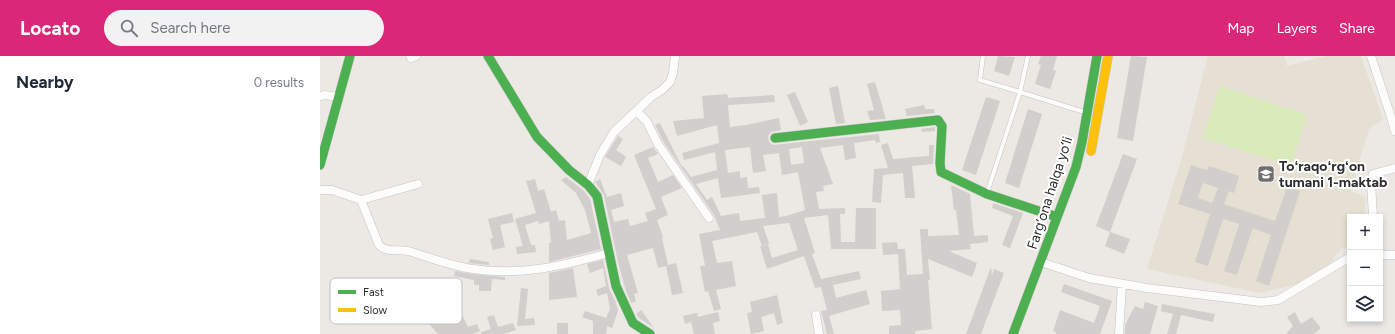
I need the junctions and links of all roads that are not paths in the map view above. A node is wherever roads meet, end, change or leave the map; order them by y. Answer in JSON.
{"nodes":[{"id":1,"x":350,"y":56,"type":"edge"},
{"id":2,"x":488,"y":56,"type":"edge"},
{"id":3,"x":675,"y":56,"type":"edge"},
{"id":4,"x":983,"y":56,"type":"edge"},
{"id":5,"x":1028,"y":56,"type":"edge"},
{"id":6,"x":1097,"y":56,"type":"edge"},
{"id":7,"x":1108,"y":56,"type":"edge"},
{"id":8,"x":1370,"y":56,"type":"edge"},
{"id":9,"x":1020,"y":92,"type":"junction"},
{"id":10,"x":320,"y":96,"type":"edge"},
{"id":11,"x":338,"y":97,"type":"junction"},
{"id":12,"x":637,"y":110,"type":"junction"},
{"id":13,"x":1088,"y":114,"type":"junction"},
{"id":14,"x":1395,"y":131,"type":"edge"},
{"id":15,"x":775,"y":138,"type":"dead end"},
{"id":16,"x":1088,"y":161,"type":"dead end"},
{"id":17,"x":320,"y":164,"type":"edge"},
{"id":18,"x":1395,"y":168,"type":"edge"},
{"id":19,"x":418,"y":184,"type":"dead end"},
{"id":20,"x":588,"y":185,"type":"junction"},
{"id":21,"x":320,"y":190,"type":"edge"},
{"id":22,"x":987,"y":194,"type":"junction"},
{"id":23,"x":361,"y":200,"type":"junction"},
{"id":24,"x":1373,"y":214,"type":"edge"},
{"id":25,"x":1057,"y":217,"type":"junction"},
{"id":26,"x":709,"y":218,"type":"dead end"},
{"id":27,"x":609,"y":253,"type":"junction"},
{"id":28,"x":1383,"y":255,"type":"edge"},
{"id":29,"x":1395,"y":255,"type":"edge"},
{"id":30,"x":1347,"y":259,"type":"edge"},
{"id":31,"x":1041,"y":262,"type":"junction"},
{"id":32,"x":1122,"y":284,"type":"junction"},
{"id":33,"x":816,"y":315,"type":"dead end"},
{"id":34,"x":650,"y":334,"type":"edge"},
{"id":35,"x":819,"y":334,"type":"edge"},
{"id":36,"x":1014,"y":334,"type":"edge"},
{"id":37,"x":1119,"y":334,"type":"edge"}],
"edges":[{"from":1,"to":11,"type":"main road"},
{"from":2,"to":20,"type":"main road"},
{"from":3,"to":12,"type":"street"},
{"from":4,"to":9,"type":"lane"},
{"from":5,"to":9,"type":"lane"},
{"from":6,"to":13,"type":"main road","name":"Farg‘ona halqa yo‘li"},
{"from":7,"to":16,"type":"main road","name":"Farg‘ona halqa yo‘li"},
{"from":8,"to":14,"type":"street"},
{"from":9,"to":13,"type":"lane"},
{"from":9,"to":22,"type":"lane"},
{"from":10,"to":11,"type":"street"},
{"from":11,"to":17,"type":"main road"},
{"from":12,"to":20,"type":"street"},
{"from":12,"to":26,"type":"street"},
{"from":13,"to":25,"type":"main road","name":"Farg‘ona halqa yo‘li"},
{"from":15,"to":22,"type":"main road"},
{"from":18,"to":24,"type":"street"},
{"from":19,"to":23,"type":"street"},
{"from":20,"to":27,"type":"main road"},
{"from":21,"to":23,"type":"street"},
{"from":22,"to":25,"type":"main road"},
{"from":23,"to":27,"type":"street"},
{"from":25,"to":31,"type":"main road","name":"Farg‘ona halqa yo‘li"},
{"from":27,"to":34,"type":"main road"},
{"from":28,"to":29,"type":"street"},
{"from":30,"to":32,"type":"street"},
{"from":31,"to":32,"type":"street"},
{"from":31,"to":36,"type":"main road","name":"Farg‘ona halqa yo‘li"},
{"from":32,"to":37,"type":"street"},
{"from":33,"to":35,"type":"street"}]}
